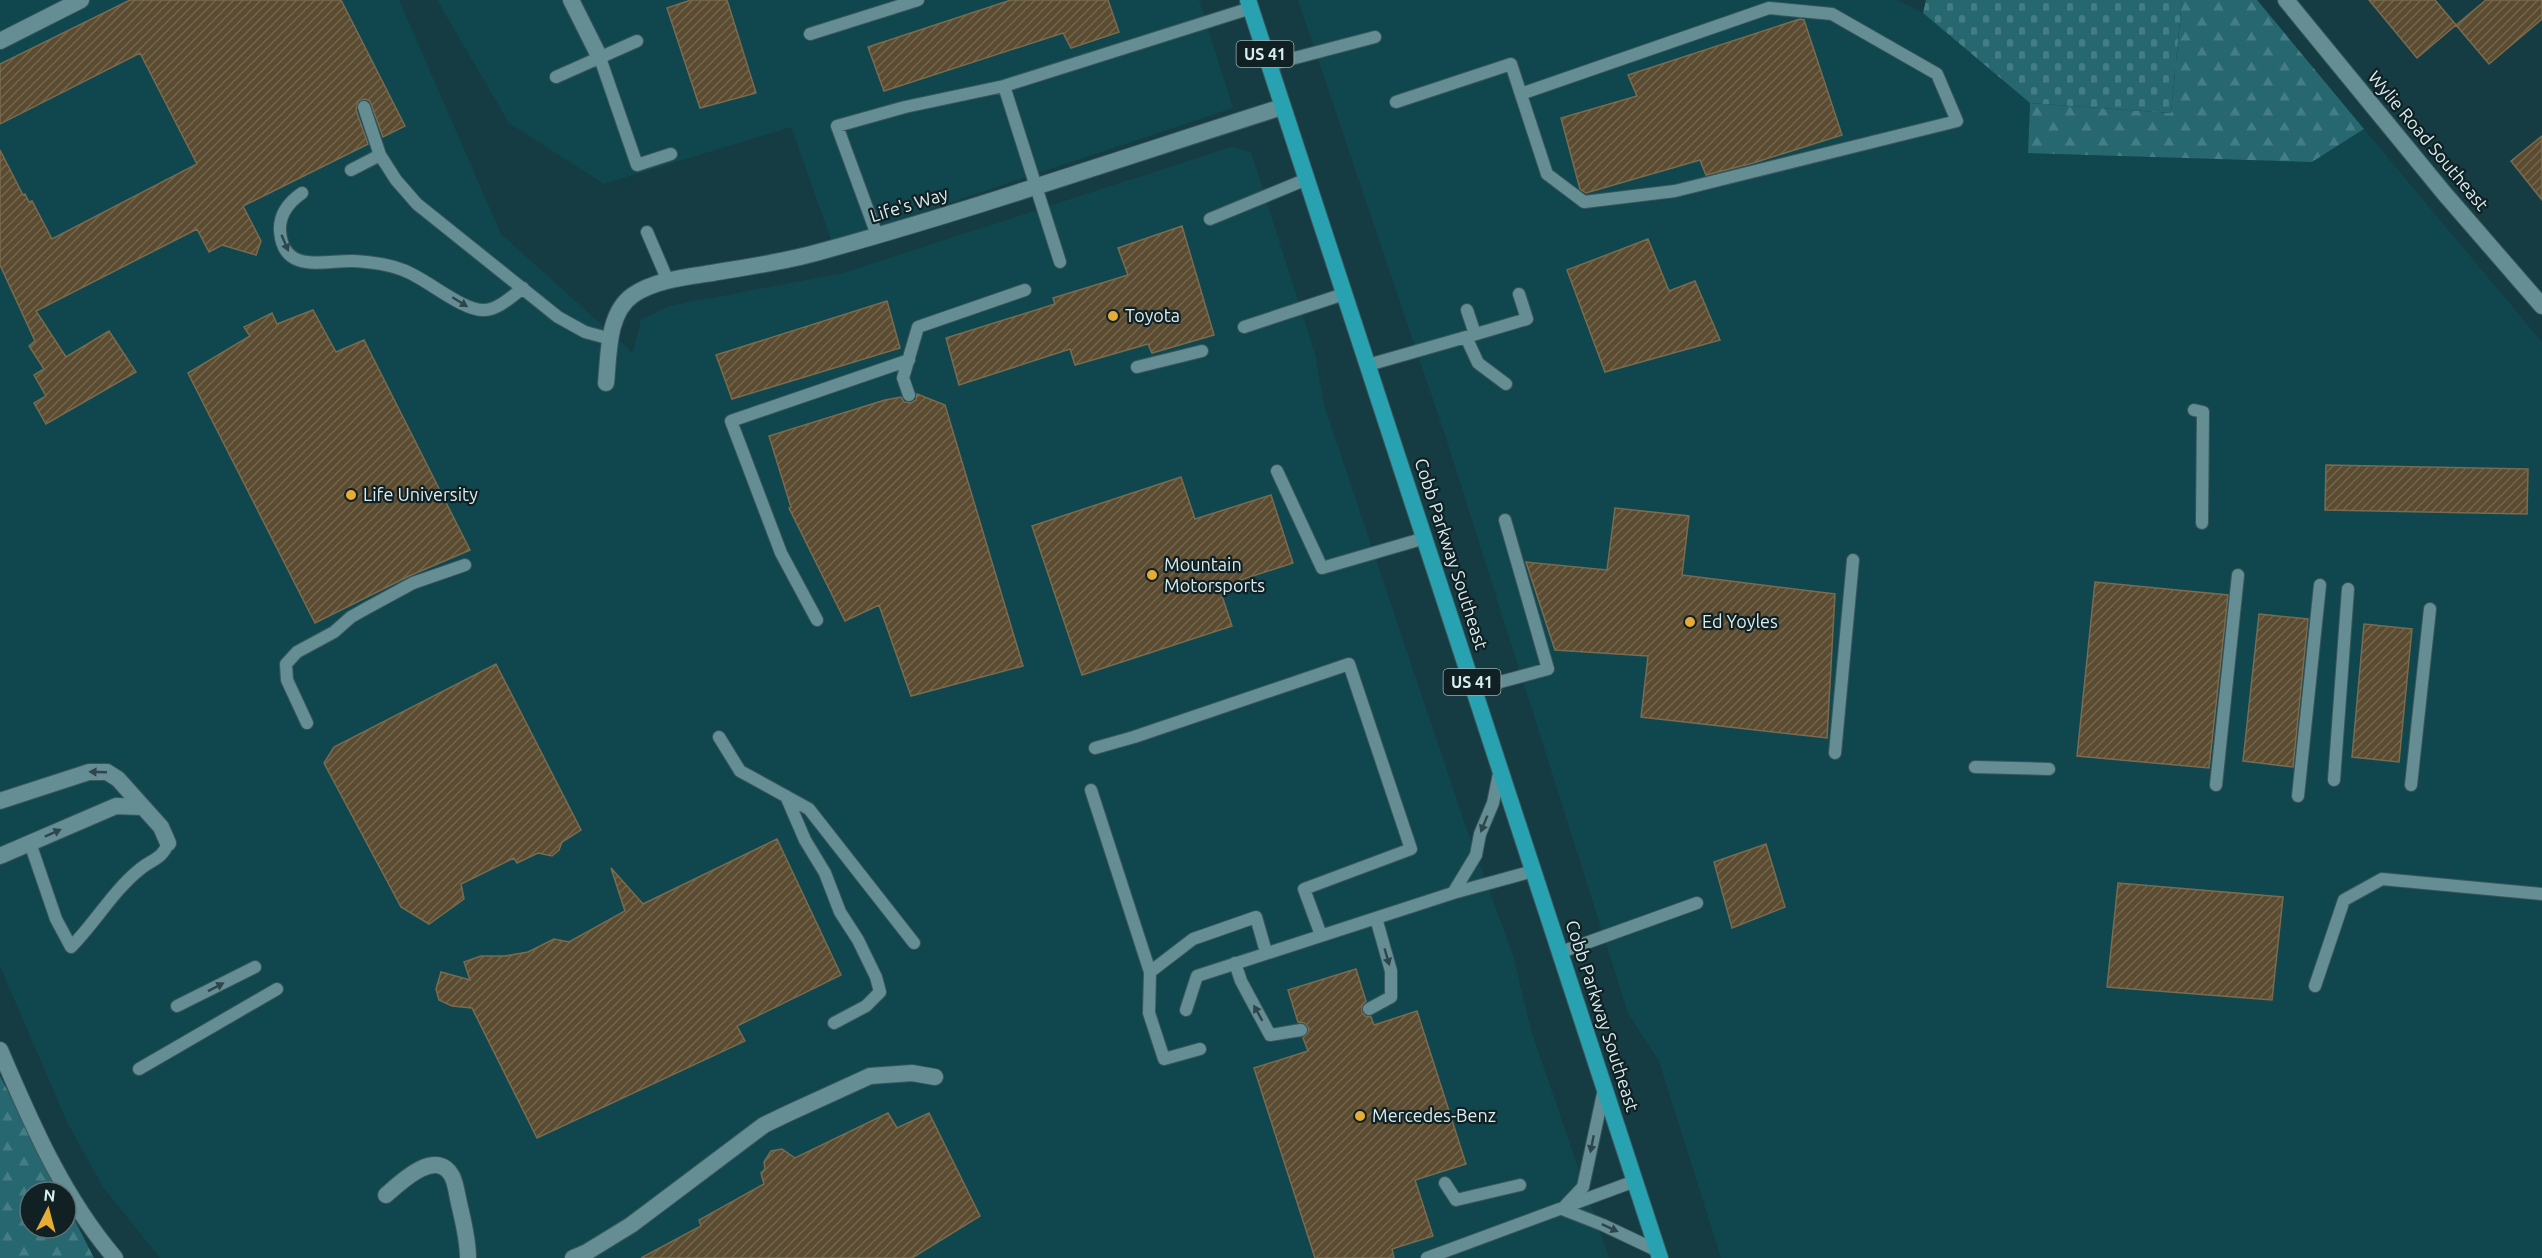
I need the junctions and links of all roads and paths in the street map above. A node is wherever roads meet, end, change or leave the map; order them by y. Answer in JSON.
{"nodes":[{"id":1,"x":81,"y":0,"type":"edge"},
{"id":2,"x":571,"y":0,"type":"edge"},
{"id":3,"x":918,"y":0,"type":"edge"},
{"id":4,"x":2286,"y":0,"type":"edge"},
{"id":5,"x":1249,"y":4,"type":"edge"},
{"id":6,"x":810,"y":34,"type":"dead end"},
{"id":7,"x":1375,"y":37,"type":"dead end"},
{"id":8,"x":637,"y":41,"type":"dead end"},
{"id":9,"x":0,"y":42,"type":"edge"},
{"id":10,"x":600,"y":58,"type":"junction"},
{"id":11,"x":1268,"y":65,"type":"junction"},
{"id":12,"x":556,"y":77,"type":"dead end"},
{"id":13,"x":1004,"y":86,"type":"junction"},
{"id":14,"x":1521,"y":94,"type":"junction"},
{"id":15,"x":1396,"y":102,"type":"dead end"},
{"id":16,"x":364,"y":107,"type":"dead end"},
{"id":17,"x":1282,"y":107,"type":"junction"},
{"id":18,"x":671,"y":154,"type":"dead end"},
{"id":19,"x":380,"y":155,"type":"junction"},
{"id":20,"x":351,"y":170,"type":"dead end"},
{"id":21,"x":1307,"y":179,"type":"junction"},
{"id":22,"x":1036,"y":186,"type":"junction"},
{"id":23,"x":302,"y":193,"type":"dead end"},
{"id":24,"x":1210,"y":219,"type":"dead end"},
{"id":25,"x":647,"y":232,"type":"dead end"},
{"id":26,"x":877,"y":235,"type":"junction"},
{"id":27,"x":1060,"y":262,"type":"dead end"},
{"id":28,"x":668,"y":281,"type":"junction"},
{"id":29,"x":523,"y":288,"type":"junction"},
{"id":30,"x":1025,"y":290,"type":"dead end"},
{"id":31,"x":1344,"y":294,"type":"junction"},
{"id":32,"x":1519,"y":294,"type":"dead end"},
{"id":33,"x":2542,"y":306,"type":"edge"},
{"id":34,"x":1467,"y":310,"type":"dead end"},
{"id":35,"x":1244,"y":327,"type":"dead end"},
{"id":36,"x":1470,"y":336,"type":"junction"},
{"id":37,"x":611,"y":339,"type":"junction"},
{"id":38,"x":1202,"y":351,"type":"dead end"},
{"id":39,"x":909,"y":360,"type":"junction"},
{"id":40,"x":1368,"y":365,"type":"junction"},
{"id":41,"x":1137,"y":367,"type":"dead end"},
{"id":42,"x":606,"y":383,"type":"dead end"},
{"id":43,"x":1506,"y":384,"type":"dead end"},
{"id":44,"x":909,"y":394,"type":"dead end"},
{"id":45,"x":2194,"y":410,"type":"dead end"},
{"id":46,"x":1277,"y":471,"type":"dead end"},
{"id":47,"x":1505,"y":520,"type":"dead end"},
{"id":48,"x":2202,"y":524,"type":"dead end"},
{"id":49,"x":1425,"y":538,"type":"junction"},
{"id":50,"x":1853,"y":560,"type":"dead end"},
{"id":51,"x":465,"y":564,"type":"dead end"},
{"id":52,"x":2238,"y":575,"type":"dead end"},
{"id":53,"x":2320,"y":585,"type":"dead end"},
{"id":54,"x":2348,"y":589,"type":"dead end"},
{"id":55,"x":2430,"y":609,"type":"dead end"},
{"id":56,"x":817,"y":620,"type":"dead end"},
{"id":57,"x":1474,"y":689,"type":"junction"},
{"id":58,"x":307,"y":723,"type":"dead end"},
{"id":59,"x":719,"y":737,"type":"dead end"},
{"id":60,"x":1095,"y":748,"type":"dead end"},
{"id":61,"x":1835,"y":753,"type":"dead end"},
{"id":62,"x":1975,"y":766,"type":"dead end"},
{"id":63,"x":1500,"y":768,"type":"junction"},
{"id":64,"x":2049,"y":769,"type":"dead end"},
{"id":65,"x":2334,"y":780,"type":"dead end"},
{"id":66,"x":2216,"y":785,"type":"dead end"},
{"id":67,"x":2410,"y":785,"type":"dead end"},
{"id":68,"x":1091,"y":790,"type":"dead end"},
{"id":69,"x":786,"y":796,"type":"junction"},
{"id":70,"x":2298,"y":796,"type":"dead end"},
{"id":71,"x":0,"y":801,"type":"edge"},
{"id":72,"x":141,"y":807,"type":"junction"},
{"id":73,"x":30,"y":843,"type":"junction"},
{"id":74,"x":168,"y":843,"type":"joint"},
{"id":75,"x":0,"y":856,"type":"edge"},
{"id":76,"x":1533,"y":871,"type":"junction"},
{"id":77,"x":1453,"y":893,"type":"junction"},
{"id":78,"x":2542,"y":894,"type":"edge"},
{"id":79,"x":1697,"y":903,"type":"dead end"},
{"id":80,"x":1376,"y":918,"type":"junction"},
{"id":81,"x":1321,"y":935,"type":"junction"},
{"id":82,"x":914,"y":943,"type":"dead end"},
{"id":83,"x":1266,"y":952,"type":"junction"},
{"id":84,"x":1560,"y":952,"type":"junction"},
{"id":85,"x":1235,"y":963,"type":"junction"},
{"id":86,"x":255,"y":967,"type":"dead end"},
{"id":87,"x":1150,"y":972,"type":"junction"},
{"id":88,"x":2314,"y":986,"type":"dead end"},
{"id":89,"x":277,"y":989,"type":"dead end"},
{"id":90,"x":177,"y":1006,"type":"dead end"},
{"id":91,"x":1186,"y":1010,"type":"dead end"},
{"id":92,"x":1369,"y":1010,"type":"dead end"},
{"id":93,"x":834,"y":1023,"type":"dead end"},
{"id":94,"x":1301,"y":1030,"type":"dead end"},
{"id":95,"x":1200,"y":1049,"type":"dead end"},
{"id":96,"x":0,"y":1050,"type":"edge"},
{"id":97,"x":139,"y":1069,"type":"dead end"},
{"id":98,"x":935,"y":1077,"type":"dead end"},
{"id":99,"x":1604,"y":1087,"type":"junction"},
{"id":100,"x":1635,"y":1181,"type":"junction"},
{"id":101,"x":1445,"y":1183,"type":"dead end"},
{"id":102,"x":1520,"y":1185,"type":"dead end"},
{"id":103,"x":386,"y":1195,"type":"dead end"},
{"id":104,"x":1562,"y":1209,"type":"junction"},
{"id":105,"x":1659,"y":1254,"type":"edge"},
{"id":106,"x":115,"y":1258,"type":"edge"},
{"id":107,"x":468,"y":1258,"type":"edge"},
{"id":108,"x":573,"y":1258,"type":"edge"},
{"id":109,"x":1427,"y":1258,"type":"edge"}],
"edges":[{"from":1,"to":9,"type":"street"},
{"from":2,"to":10,"type":"street"},
{"from":3,"to":6,"type":"lane"},
{"from":4,"to":33,"type":"street","name":"Wylie Road Southeast"},
{"from":5,"to":11,"type":"main road","name":"Cobb Parkway Southeast","number":"US 41"},
{"from":5,"to":13,"type":"lane"},
{"from":7,"to":11,"type":"lane"},
{"from":8,"to":10,"type":"lane"},
{"from":10,"to":12,"type":"lane"},
{"from":10,"to":18,"type":"lane"},
{"from":11,"to":17,"type":"main road","name":"Cobb Parkway Southeast","number":"US 41"},
{"from":13,"to":22,"type":"lane"},
{"from":13,"to":26,"type":"lane"},
{"from":14,"to":14,"type":"lane"},
{"from":14,"to":15,"type":"lane"},
{"from":16,"to":19,"type":"lane"},
{"from":17,"to":21,"type":"main road","name":"Cobb Parkway Southeast","number":"US 41"},
{"from":17,"to":22,"type":"street","name":"Life's Way"},
{"from":19,"to":20,"type":"lane"},
{"from":19,"to":29,"type":"lane"},
{"from":21,"to":24,"type":"lane"},
{"from":21,"to":31,"type":"main road","name":"Cobb Parkway Southeast","number":"US 41"},
{"from":22,"to":26,"type":"street","name":"Life's Way"},
{"from":22,"to":27,"type":"lane"},
{"from":23,"to":29,"type":"lane","one_way":true},
{"from":25,"to":28,"type":"lane"},
{"from":26,"to":28,"type":"street","name":"Life's Way"},
{"from":28,"to":37,"type":"street","name":"Life's Way"},
{"from":29,"to":37,"type":"lane"},
{"from":30,"to":39,"type":"lane"},
{"from":31,"to":35,"type":"lane"},
{"from":31,"to":40,"type":"main road","name":"Cobb Parkway Southeast","number":"US 41"},
{"from":32,"to":36,"type":"lane"},
{"from":34,"to":36,"type":"lane"},
{"from":36,"to":40,"type":"lane"},
{"from":36,"to":43,"type":"lane"},
{"from":37,"to":42,"type":"street","name":"Life's Way"},
{"from":38,"to":41,"type":"lane"},
{"from":39,"to":44,"type":"lane"},
{"from":39,"to":56,"type":"lane"},
{"from":40,"to":49,"type":"main road","name":"Cobb Parkway Southeast","number":"US 41"},
{"from":45,"to":48,"type":"lane"},
{"from":46,"to":49,"type":"lane"},
{"from":47,"to":57,"type":"lane"},
{"from":49,"to":57,"type":"main road","name":"Cobb Parkway Southeast","number":"US 41"},
{"from":50,"to":61,"type":"lane"},
{"from":51,"to":58,"type":"lane"},
{"from":52,"to":66,"type":"lane"},
{"from":53,"to":70,"type":"lane"},
{"from":54,"to":65,"type":"lane"},
{"from":55,"to":67,"type":"lane"},
{"from":57,"to":63,"type":"main road","name":"Cobb Parkway Southeast","number":"US 41"},
{"from":59,"to":69,"type":"lane"},
{"from":60,"to":81,"type":"lane"},
{"from":62,"to":64,"type":"lane"},
{"from":63,"to":76,"type":"main road","name":"Cobb Parkway Southeast","number":"US 41"},
{"from":63,"to":77,"type":"lane","one_way":true},
{"from":68,"to":87,"type":"lane"},
{"from":69,"to":82,"type":"lane"},
{"from":69,"to":93,"type":"lane"},
{"from":72,"to":71,"type":"street","one_way":true},
{"from":73,"to":72,"type":"street","one_way":true},
{"from":72,"to":74,"type":"street"},
{"from":73,"to":74,"type":"lane"},
{"from":73,"to":75,"type":"street"},
{"from":76,"to":77,"type":"lane"},
{"from":76,"to":84,"type":"main road","name":"Cobb Parkway Southeast","number":"US 41"},
{"from":77,"to":80,"type":"lane"},
{"from":78,"to":88,"type":"lane"},
{"from":79,"to":84,"type":"lane"},
{"from":80,"to":81,"type":"lane"},
{"from":80,"to":92,"type":"lane","one_way":true},
{"from":81,"to":83,"type":"lane"},
{"from":83,"to":85,"type":"lane"},
{"from":83,"to":87,"type":"lane"},
{"from":84,"to":99,"type":"main road","name":"Cobb Parkway Southeast","number":"US 41"},
{"from":85,"to":91,"type":"lane"},
{"from":94,"to":85,"type":"lane","one_way":true},
{"from":90,"to":86,"type":"lane","one_way":true},
{"from":87,"to":95,"type":"lane"},
{"from":89,"to":97,"type":"lane"},
{"from":96,"to":106,"type":"street"},
{"from":98,"to":108,"type":"street"},
{"from":99,"to":100,"type":"main road","name":"Cobb Parkway Southeast","number":"US 41"},
{"from":99,"to":104,"type":"lane","one_way":true},
{"from":100,"to":104,"type":"lane"},
{"from":100,"to":105,"type":"main road","name":"Cobb Parkway Southeast","number":"US 41"},
{"from":101,"to":102,"type":"lane"},
{"from":103,"to":107,"type":"street"},
{"from":104,"to":105,"type":"lane","one_way":true},
{"from":104,"to":109,"type":"lane"}]}
